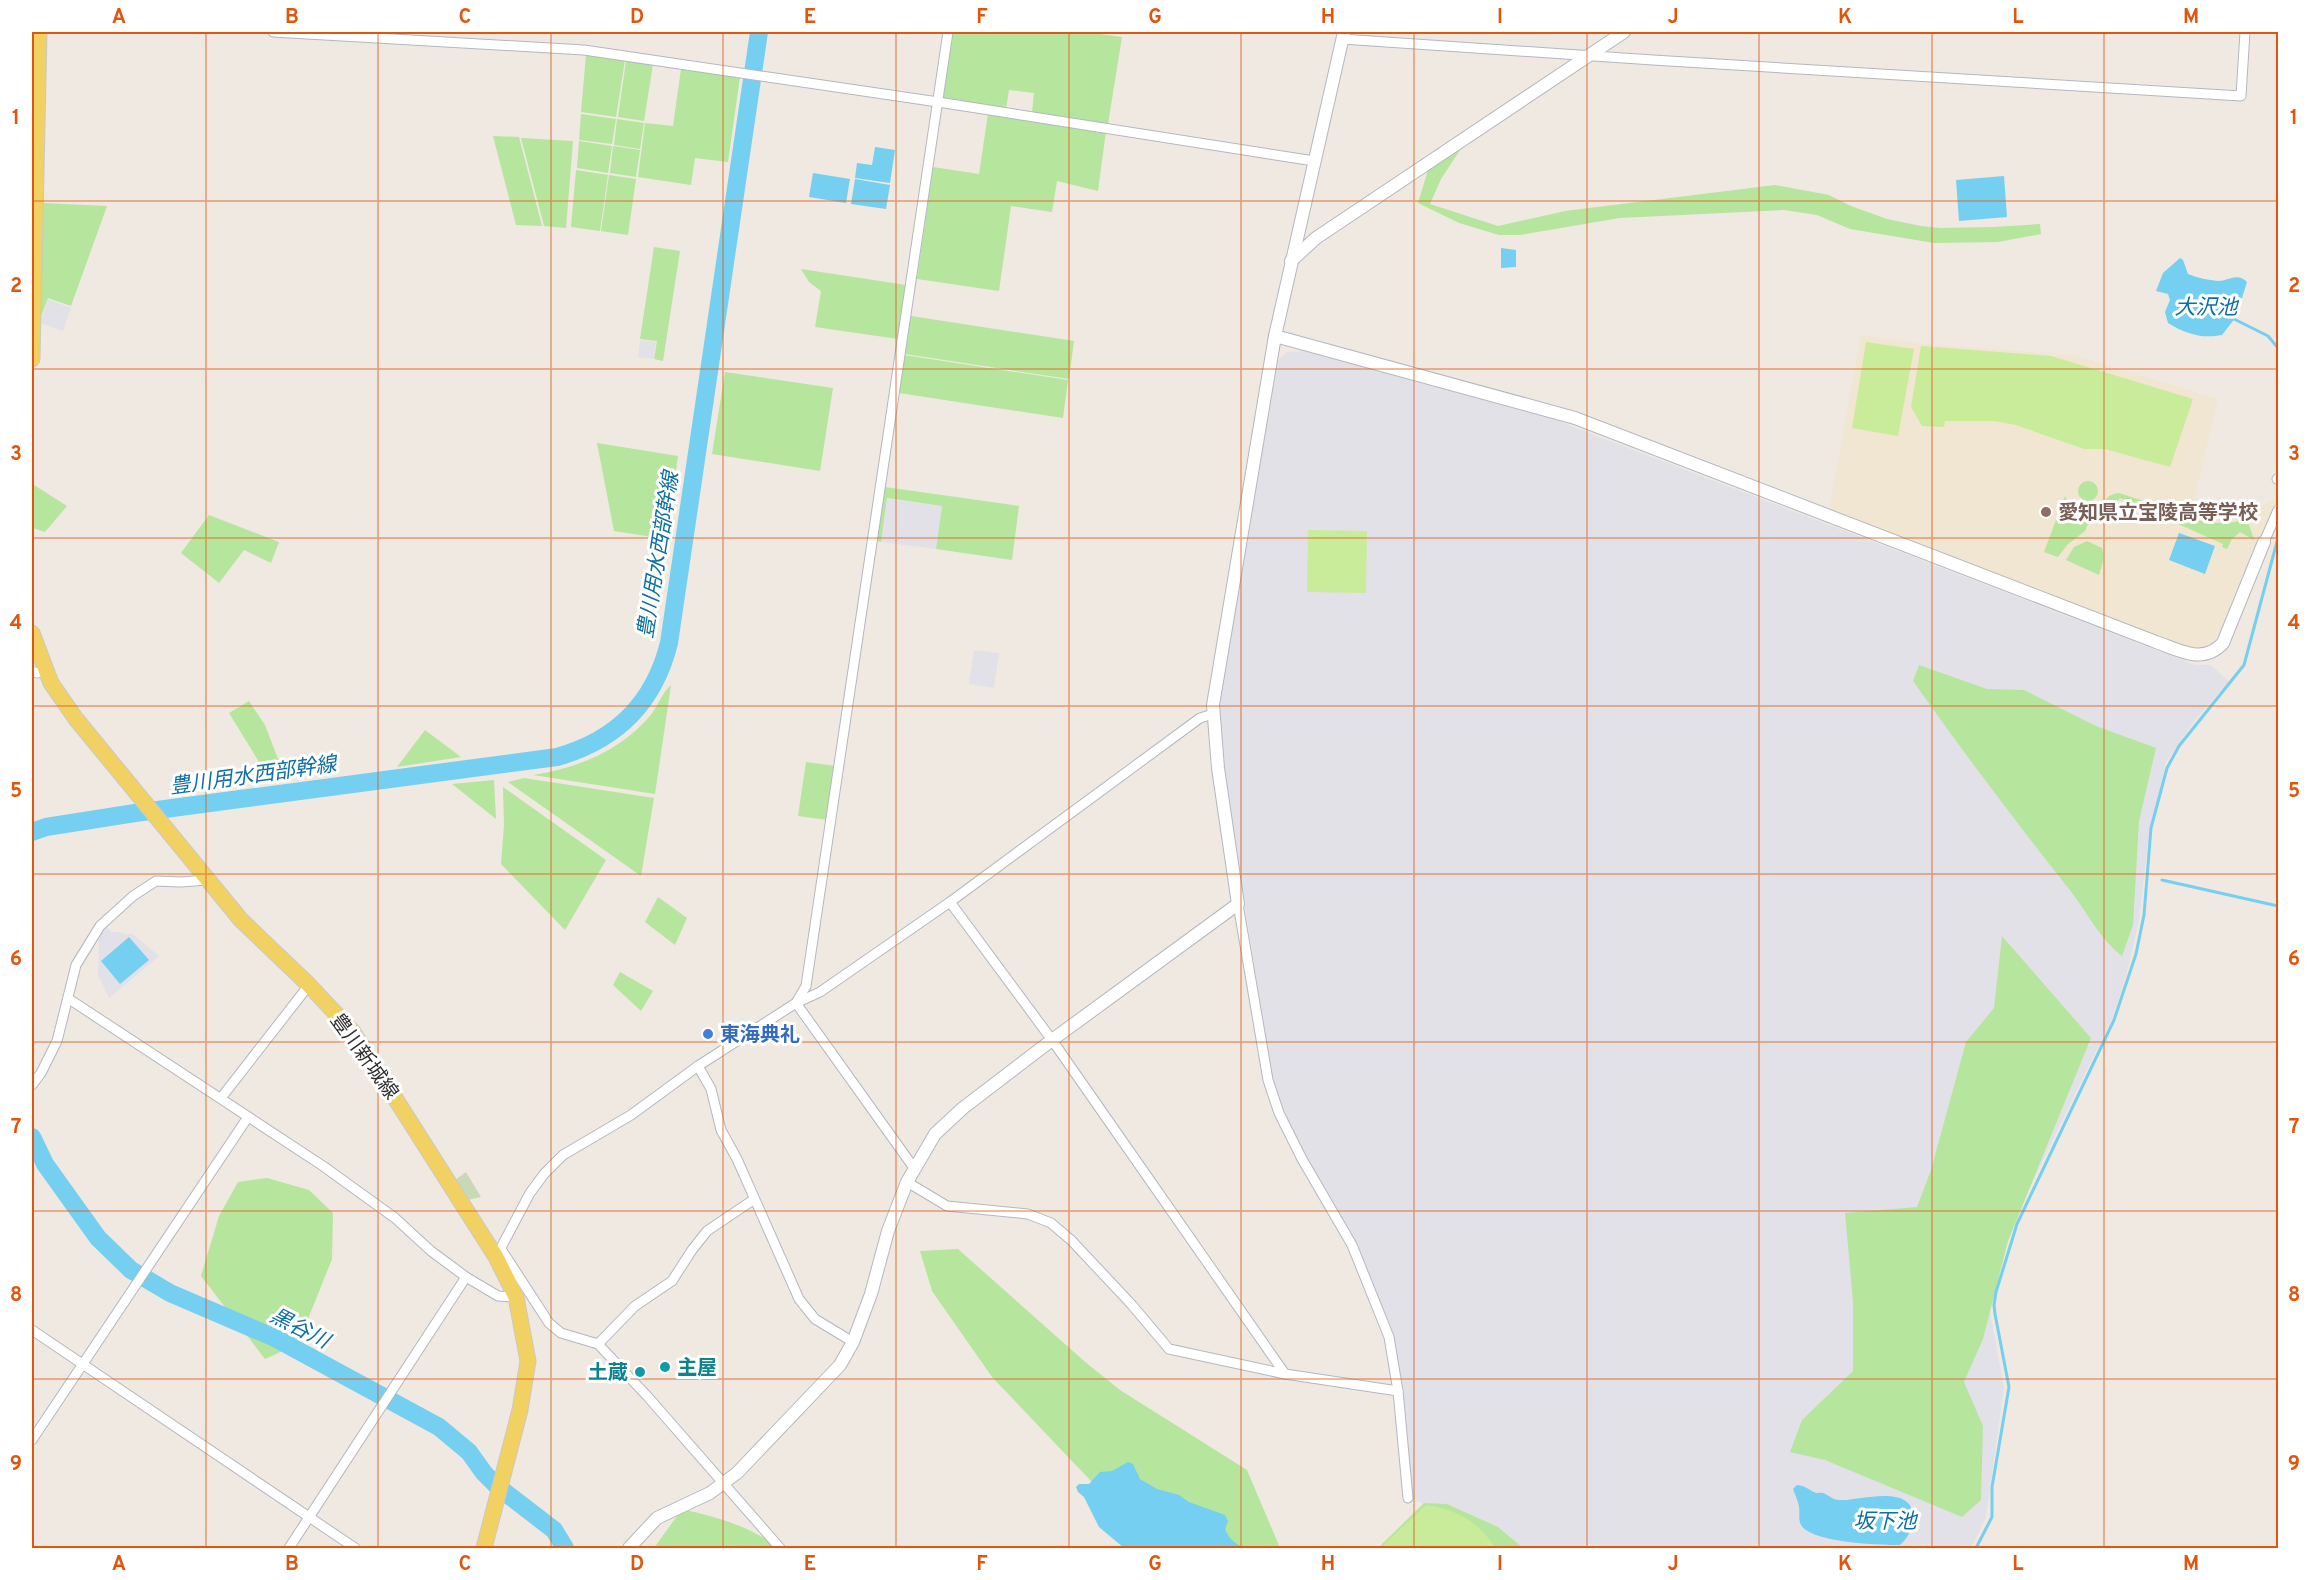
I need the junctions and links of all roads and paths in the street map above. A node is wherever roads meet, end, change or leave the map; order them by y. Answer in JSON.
{"nodes":[{"id":1,"x":39,"y":32,"type":"edge"},
{"id":2,"x":273,"y":32,"type":"edge"},
{"id":3,"x":948,"y":32,"type":"edge"},
{"id":4,"x":1624,"y":32,"type":"edge"},
{"id":5,"x":2245,"y":32,"type":"edge"},
{"id":6,"x":1343,"y":35,"type":"edge"},
{"id":7,"x":1589,"y":55,"type":"junction"},
{"id":8,"x":938,"y":102,"type":"junction"},
{"id":9,"x":1314,"y":161,"type":"junction"},
{"id":10,"x":34,"y":197,"type":"edge"},
{"id":11,"x":1291,"y":261,"type":"junction"},
{"id":12,"x":1275,"y":336,"type":"junction"},
{"id":13,"x":32,"y":359,"type":"edge"},
{"id":14,"x":2278,"y":510,"type":"edge"},
{"id":15,"x":2264,"y":542,"type":"joint"},
{"id":16,"x":32,"y":633,"type":"edge"},
{"id":17,"x":36,"y":672,"type":"edge"},
{"id":18,"x":1213,"y":714,"type":"junction"},
{"id":19,"x":207,"y":880,"type":"junction"},
{"id":20,"x":950,"y":902,"type":"junction"},
{"id":21,"x":1238,"y":904,"type":"junction"},
{"id":22,"x":309,"y":985,"type":"junction"},
{"id":23,"x":69,"y":999,"type":"junction"},
{"id":24,"x":796,"y":1003,"type":"junction"},
{"id":25,"x":1052,"y":1040,"type":"junction"},
{"id":26,"x":698,"y":1066,"type":"junction"},
{"id":27,"x":32,"y":1086,"type":"edge"},
{"id":28,"x":221,"y":1098,"type":"junction"},
{"id":29,"x":248,"y":1117,"type":"junction"},
{"id":30,"x":914,"y":1168,"type":"junction"},
{"id":31,"x":907,"y":1182,"type":"junction"},
{"id":32,"x":753,"y":1200,"type":"junction"},
{"id":33,"x":499,"y":1253,"type":"junction"},
{"id":34,"x":466,"y":1277,"type":"junction"},
{"id":35,"x":516,"y":1297,"type":"junction"},
{"id":36,"x":32,"y":1329,"type":"edge"},
{"id":37,"x":853,"y":1342,"type":"junction"},
{"id":38,"x":598,"y":1344,"type":"junction"},
{"id":39,"x":82,"y":1364,"type":"junction"},
{"id":40,"x":1285,"y":1374,"type":"junction"},
{"id":41,"x":1398,"y":1391,"type":"junction"},
{"id":42,"x":32,"y":1440,"type":"edge"},
{"id":43,"x":723,"y":1484,"type":"junction"},
{"id":44,"x":1408,"y":1498,"type":"dead end"},
{"id":45,"x":309,"y":1519,"type":"junction"},
{"id":46,"x":289,"y":1548,"type":"edge"},
{"id":47,"x":355,"y":1548,"type":"edge"},
{"id":48,"x":484,"y":1548,"type":"edge"},
{"id":49,"x":629,"y":1548,"type":"edge"},
{"id":50,"x":779,"y":1548,"type":"edge"}],
"edges":[{"from":1,"to":10,"type":"main road"},
{"from":2,"to":8,"type":"street"},
{"from":3,"to":8,"type":"street"},
{"from":4,"to":7,"type":"street"},
{"from":5,"to":7,"type":"street"},
{"from":6,"to":7,"type":"street"},
{"from":6,"to":9,"type":"street"},
{"from":7,"to":11,"type":"street"},
{"from":8,"to":9,"type":"street"},
{"from":8,"to":24,"type":"street"},
{"from":9,"to":11,"type":"street"},
{"from":10,"to":13,"type":"main road"},
{"from":11,"to":12,"type":"street"},
{"from":12,"to":15,"type":"street"},
{"from":12,"to":18,"type":"street"},
{"from":14,"to":15,"type":"street"},
{"from":16,"to":17,"type":"main road","name":"豊川新城線"},
{"from":17,"to":19,"type":"main road","name":"豊川新城線"},
{"from":18,"to":20,"type":"street"},
{"from":18,"to":21,"type":"street"},
{"from":19,"to":22,"type":"main road","name":"豊川新城線"},
{"from":19,"to":23,"type":"street"},
{"from":20,"to":24,"type":"street"},
{"from":20,"to":25,"type":"street"},
{"from":21,"to":25,"type":"street"},
{"from":21,"to":41,"type":"street"},
{"from":22,"to":28,"type":"street"},
{"from":22,"to":33,"type":"main road","name":"豊川新城線"},
{"from":23,"to":27,"type":"street"},
{"from":23,"to":28,"type":"street"},
{"from":24,"to":26,"type":"street"},
{"from":24,"to":30,"type":"street"},
{"from":25,"to":30,"type":"street"},
{"from":25,"to":40,"type":"street"},
{"from":26,"to":32,"type":"street"},
{"from":26,"to":33,"type":"street"},
{"from":28,"to":29,"type":"street"},
{"from":29,"to":34,"type":"street"},
{"from":29,"to":39,"type":"street"},
{"from":30,"to":31,"type":"street"},
{"from":31,"to":37,"type":"street"},
{"from":31,"to":40,"type":"street"},
{"from":32,"to":37,"type":"street"},
{"from":32,"to":38,"type":"street"},
{"from":33,"to":35,"type":"main road","name":"豊川新城線"},
{"from":33,"to":38,"type":"street"},
{"from":34,"to":35,"type":"street"},
{"from":34,"to":45,"type":"street"},
{"from":35,"to":48,"type":"main road","name":"豊川新城線"},
{"from":36,"to":39,"type":"street"},
{"from":37,"to":43,"type":"street"},
{"from":38,"to":43,"type":"street"},
{"from":39,"to":42,"type":"street"},
{"from":39,"to":45,"type":"street"},
{"from":40,"to":41,"type":"street"},
{"from":41,"to":44,"type":"street"},
{"from":43,"to":49,"type":"street"},
{"from":43,"to":50,"type":"street"},
{"from":45,"to":46,"type":"street"},
{"from":45,"to":47,"type":"street"}]}
